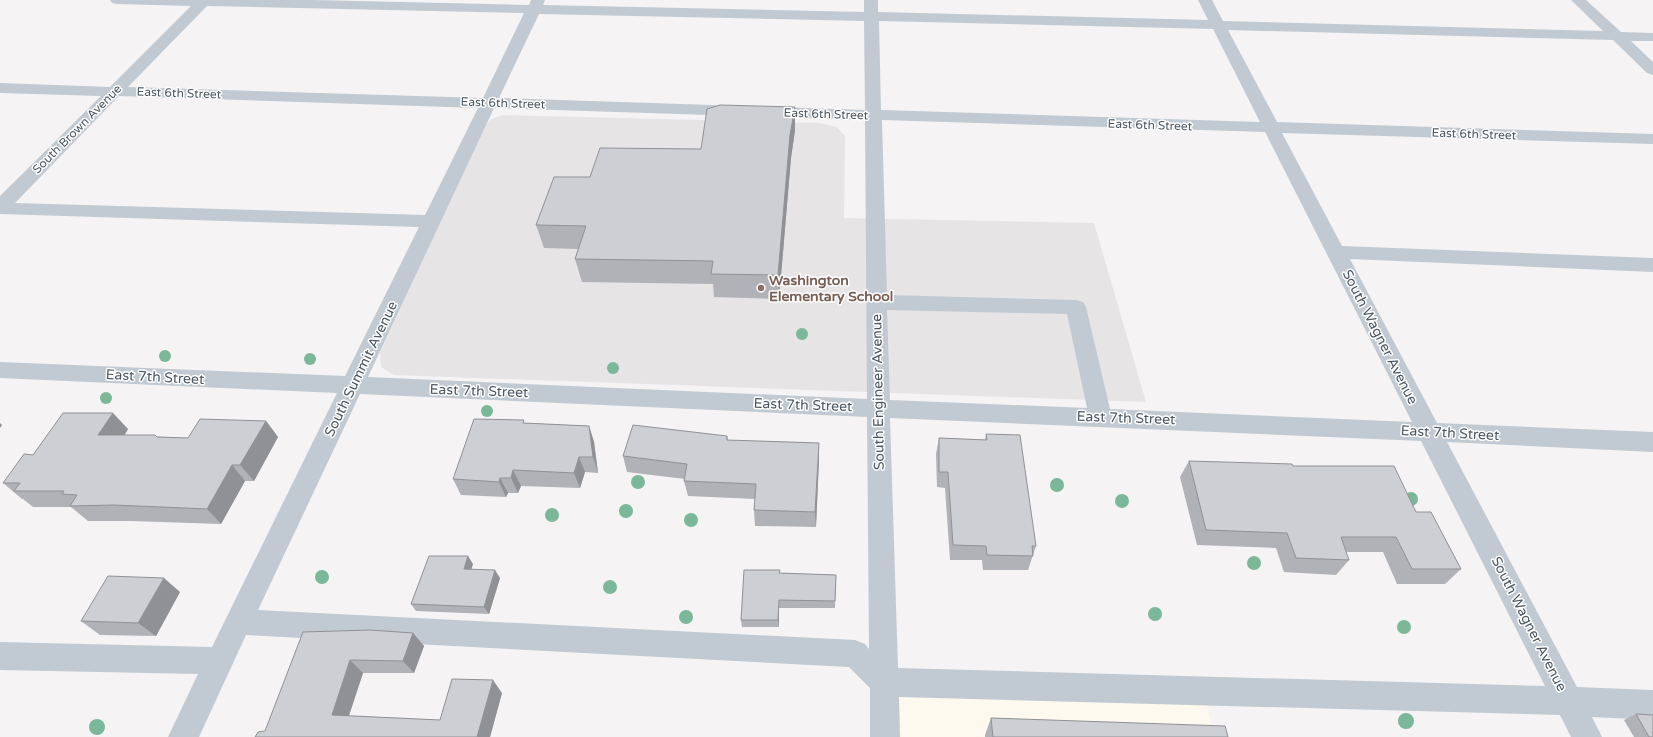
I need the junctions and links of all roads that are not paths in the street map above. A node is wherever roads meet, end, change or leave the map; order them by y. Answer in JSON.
{"nodes":[{"id":1,"x":117,"y":0,"type":"edge"},
{"id":2,"x":1206,"y":0,"type":"edge"},
{"id":3,"x":1578,"y":0,"type":"edge"},
{"id":4,"x":204,"y":1,"type":"edge"},
{"id":5,"x":536,"y":4,"type":"edge"},
{"id":6,"x":871,"y":8,"type":"edge"},
{"id":7,"x":1218,"y":25,"type":"junction"},
{"id":8,"x":1617,"y":36,"type":"junction"},
{"id":9,"x":1653,"y":37,"type":"edge"},
{"id":10,"x":1653,"y":70,"type":"edge"},
{"id":11,"x":0,"y":88,"type":"edge"},
{"id":12,"x":114,"y":92,"type":"junction"},
{"id":13,"x":489,"y":102,"type":"junction"},
{"id":14,"x":873,"y":116,"type":"junction"},
{"id":15,"x":1272,"y":128,"type":"junction"},
{"id":16,"x":1653,"y":139,"type":"edge"},
{"id":17,"x":0,"y":207,"type":"edge"},
{"id":18,"x":432,"y":221,"type":"junction"},
{"id":19,"x":1336,"y":252,"type":"junction"},
{"id":20,"x":1653,"y":265,"type":"edge"},
{"id":21,"x":876,"y":302,"type":"junction"},
{"id":22,"x":0,"y":370,"type":"edge"},
{"id":23,"x":352,"y":386,"type":"junction"},
{"id":24,"x":878,"y":409,"type":"junction"},
{"id":25,"x":1100,"y":417,"type":"junction"},
{"id":26,"x":1429,"y":432,"type":"junction"},
{"id":27,"x":1653,"y":442,"type":"edge"},
{"id":28,"x":238,"y":622,"type":"junction"},
{"id":29,"x":0,"y":656,"type":"edge"},
{"id":30,"x":219,"y":661,"type":"junction"},
{"id":31,"x":884,"y":682,"type":"junction"},
{"id":32,"x":1568,"y":701,"type":"junction"},
{"id":33,"x":1653,"y":705,"type":"edge"},
{"id":34,"x":183,"y":737,"type":"edge"},
{"id":35,"x":885,"y":737,"type":"edge"},
{"id":36,"x":1587,"y":737,"type":"edge"}],
"edges":[{"from":1,"to":4,"type":"street"},
{"from":2,"to":7,"type":"street","name":"South Wagner Avenue"},
{"from":3,"to":8,"type":"street"},
{"from":4,"to":5,"type":"street"},
{"from":4,"to":12,"type":"street","name":"South Brown Avenue"},
{"from":5,"to":6,"type":"street"},
{"from":5,"to":13,"type":"street","name":"South Summit Avenue"},
{"from":6,"to":7,"type":"street"},
{"from":6,"to":14,"type":"street","name":"South Engineer Avenue"},
{"from":7,"to":8,"type":"street"},
{"from":7,"to":15,"type":"street","name":"South Wagner Avenue"},
{"from":8,"to":9,"type":"street"},
{"from":8,"to":10,"type":"street"},
{"from":11,"to":12,"type":"street","name":"East 6th Street"},
{"from":12,"to":13,"type":"street","name":"East 6th Street"},
{"from":12,"to":17,"type":"street","name":"South Brown Avenue"},
{"from":13,"to":14,"type":"street","name":"East 6th Street"},
{"from":13,"to":18,"type":"street","name":"South Summit Avenue"},
{"from":14,"to":15,"type":"street","name":"East 6th Street"},
{"from":14,"to":21,"type":"street","name":"South Engineer Avenue"},
{"from":15,"to":16,"type":"street","name":"East 6th Street"},
{"from":15,"to":19,"type":"street","name":"South Wagner Avenue"},
{"from":17,"to":18,"type":"street"},
{"from":18,"to":23,"type":"street","name":"South Summit Avenue"},
{"from":19,"to":20,"type":"street"},
{"from":19,"to":26,"type":"street","name":"South Wagner Avenue"},
{"from":21,"to":24,"type":"street","name":"South Engineer Avenue"},
{"from":21,"to":25,"type":"street"},
{"from":22,"to":23,"type":"street","name":"East 7th Street"},
{"from":23,"to":24,"type":"street","name":"East 7th Street"},
{"from":23,"to":28,"type":"street","name":"South Summit Avenue"},
{"from":24,"to":25,"type":"street","name":"East 7th Street"},
{"from":24,"to":31,"type":"street","name":"South Engineer Avenue"},
{"from":25,"to":26,"type":"street","name":"East 7th Street"},
{"from":26,"to":27,"type":"street","name":"East 7th Street"},
{"from":26,"to":32,"type":"street","name":"South Wagner Avenue"},
{"from":28,"to":30,"type":"street","name":"South Summit Avenue"},
{"from":28,"to":31,"type":"street"},
{"from":29,"to":30,"type":"street"},
{"from":30,"to":34,"type":"street","name":"South Summit Avenue"},
{"from":31,"to":32,"type":"street"},
{"from":31,"to":35,"type":"street","name":"South Engineer Avenue"},
{"from":32,"to":33,"type":"street"},
{"from":32,"to":36,"type":"street","name":"South Wagner Avenue"}]}
